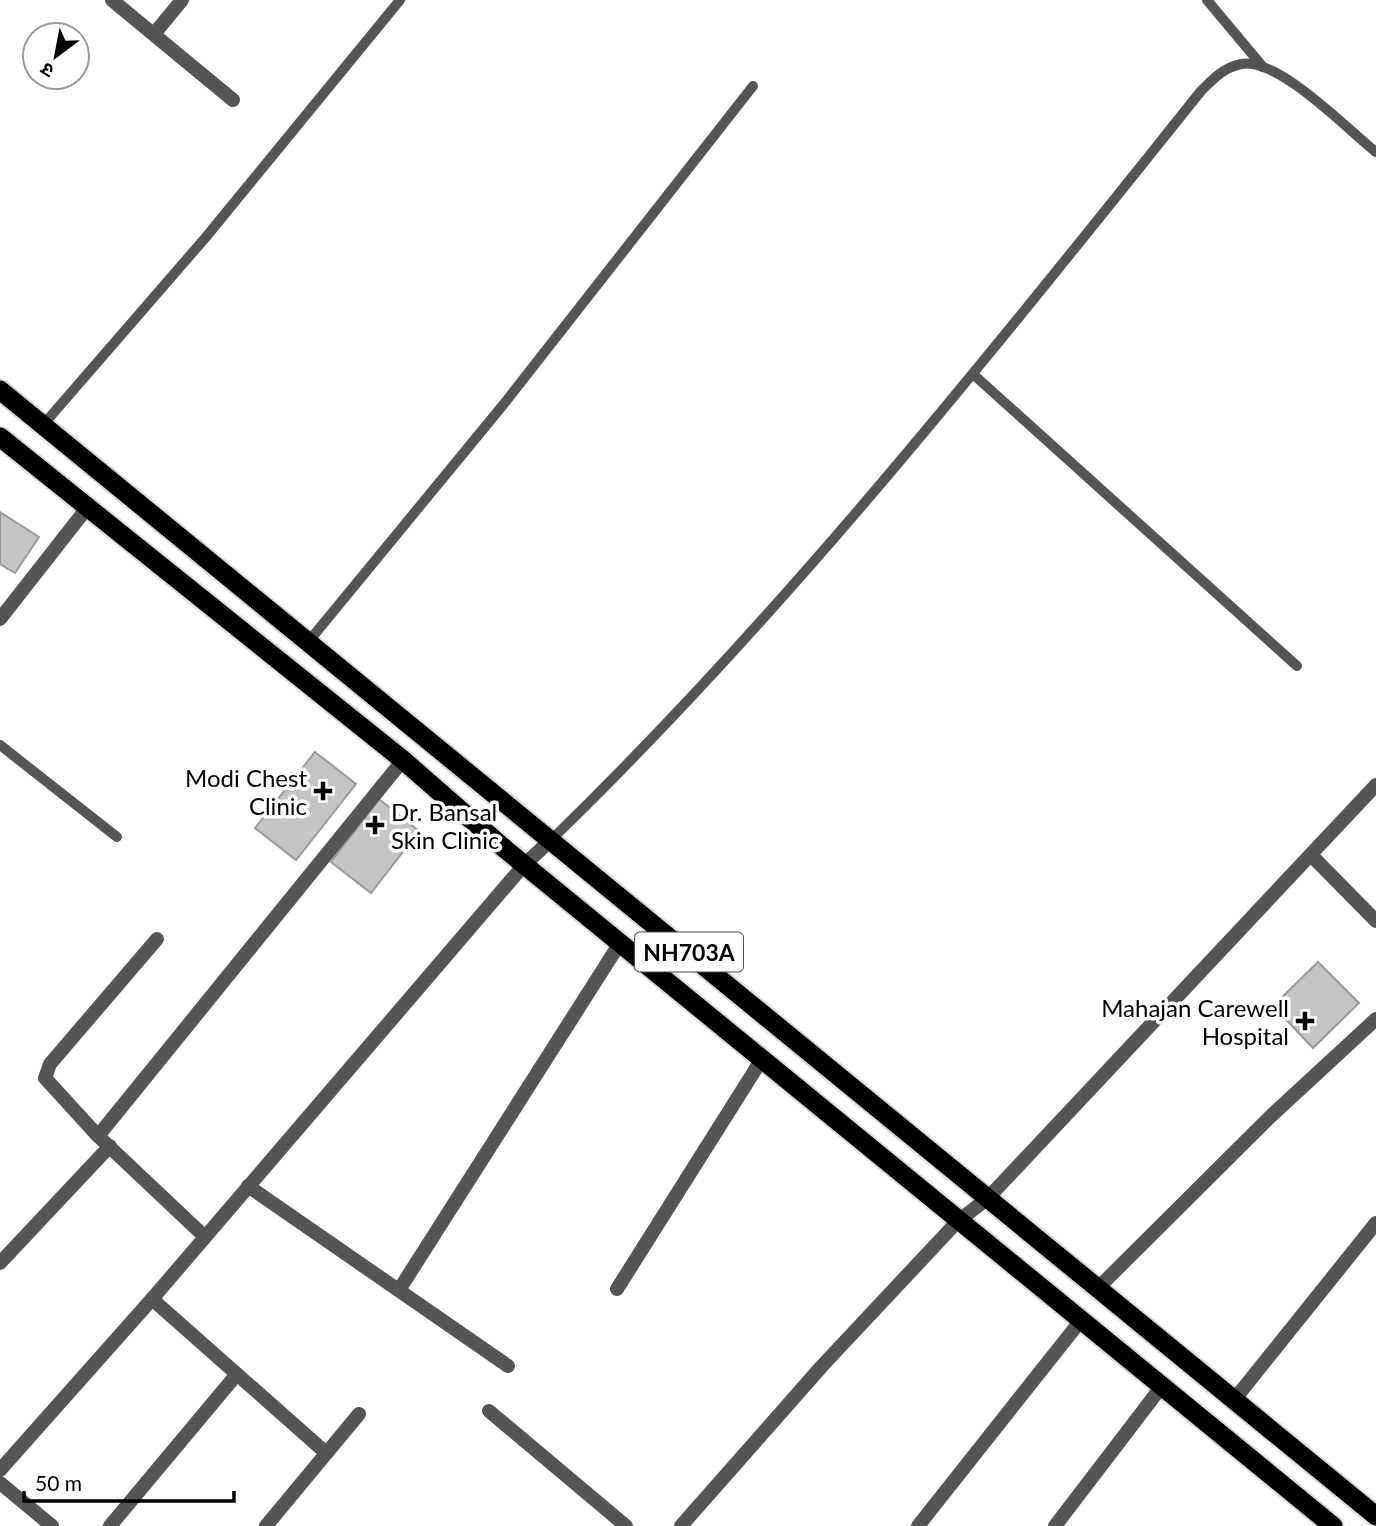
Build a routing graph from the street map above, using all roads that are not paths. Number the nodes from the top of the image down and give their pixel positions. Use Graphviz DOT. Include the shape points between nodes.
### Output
graph roads {
  1 [pos="112,0"];
  2 [pos="182,0"];
  3 [pos="400,0"];
  4 [pos="1207,0"];
  5 [pos="154,34"];
  6 [pos="1263,67"];
  7 [pos="753,86"];
  8 [pos="233,100"];
  9 [pos="1376,152"];
  10 [pos="974,375"];
  11 [pos="0,390"];
  12 [pos="43,425"];
  13 [pos="0,437"];
  14 [pos="87,508"];
  15 [pos="0,619"];
  16 [pos="309,642"];
  17 [pos="1297,666"];
  18 [pos="0,745"];
  19 [pos="403,760"];
  20 [pos="1376,785"];
  21 [pos="117,837"];
  22 [pos="552,839"];
  23 [pos="1311,855"];
  24 [pos="524,865"];
  25 [pos="1376,921"];
  26 [pos="156,939"];
  27 [pos="620,943"];
  28 [pos="1376,1019"];
  29 [pos="762,1059"];
  30 [pos="98,1136"];
  31 [pos="110,1146"];
  32 [pos="248,1186"];
  33 [pos="988,1198"];
  34 [pos="957,1222"];
  35 [pos="1376,1223"];
  36 [pos="204,1236"];
  37 [pos="0,1263"];
  38 [pos="1098,1288"];
  39 [pos="617,1289"];
  40 [pos="399,1290"];
  41 [pos="152,1299"];
  42 [pos="1082,1319"];
  43 [pos="508,1366"];
  44 [pos="237,1374"];
  45 [pos="1162,1387"];
  46 [pos="1234,1400"];
  47 [pos="489,1410"];
  48 [pos="359,1414"];
  49 [pos="325,1452"];
  50 [pos="0,1470"];
  51 [pos="0,1483"];
  52 [pos="1376,1517"];
  53 [pos="52,1526"];
  54 [pos="110,1526"];
  55 [pos="266,1526"];
  56 [pos="626,1526"];
  57 [pos="681,1526"];
  58 [pos="919,1526"];
  59 [pos="1055,1526"];
  60 [pos="1333,1526"];
  1 -- 5 [label="street"];
  2 -- 5 [label="street"];
  3 -- 12 [label="lane" via="206,237"];
  4 -- 6 [label="lane"];
  5 -- 8 [label="street"];
  6 -- 9 [label="lane" via="1283,76"];
  6 -- 10 [label="lane" via="1244,63 1224,69 1200,91"];
  7 -- 16 [label="lane" via="503,405"];
  10 -- 17 [label="lane"];
  10 -- 22 [label="lane" via="644,749"];
  11 -- 12 [label="highway, NH703A"];
  12 -- 16 [label="highway, NH703A"];
  13 -- 14 [label="highway, NH703A"];
  14 -- 15 [label="street"];
  14 -- 19 [label="highway, NH703A"];
  16 -- 22 [label="highway, NH703A"];
  18 -- 21 [label="lane"];
  19 -- 24 [label="highway, NH703A"];
  19 -- 30 [label="street"];
  20 -- 23 [label="street"];
  22 -- 24 [label="street"];
  22 -- 33 [label="highway, NH703A"];
  23 -- 25 [label="street"];
  23 -- 33 [label="street"];
  24 -- 27 [label="highway, NH703A"];
  24 -- 32 [label="street"];
  26 -- 30 [label="street" via="50,1063 45,1078"];
  27 -- 29 [label="highway, NH703A"];
  27 -- 40 [label="street"];
  28 -- 38 [label="street"];
  29 -- 34 [label="highway, NH703A"];
  29 -- 39 [label="street"];
  30 -- 31 [label="street"];
  31 -- 36 [label="street"];
  31 -- 37 [label="street"];
  32 -- 36 [label="street"];
  32 -- 40 [label="street"];
  33 -- 34 [label="street"];
  33 -- 38 [label="highway, NH703A"];
  34 -- 42 [label="highway, NH703A"];
  34 -- 57 [label="street"];
  35 -- 46 [label="street"];
  36 -- 41 [label="street"];
  38 -- 46 [label="highway, NH703A"];
  40 -- 43 [label="street"];
  41 -- 44 [label="street"];
  41 -- 50 [label="street"];
  42 -- 45 [label="highway, NH703A"];
  42 -- 58 [label="street"];
  44 -- 49 [label="street"];
  44 -- 54 [label="street"];
  45 -- 59 [label="street"];
  45 -- 60 [label="highway, NH703A"];
  46 -- 52 [label="highway, NH703A"];
  47 -- 56 [label="street"];
  48 -- 49 [label="street"];
  49 -- 55 [label="street"];
  51 -- 53 [label="street"];
}
